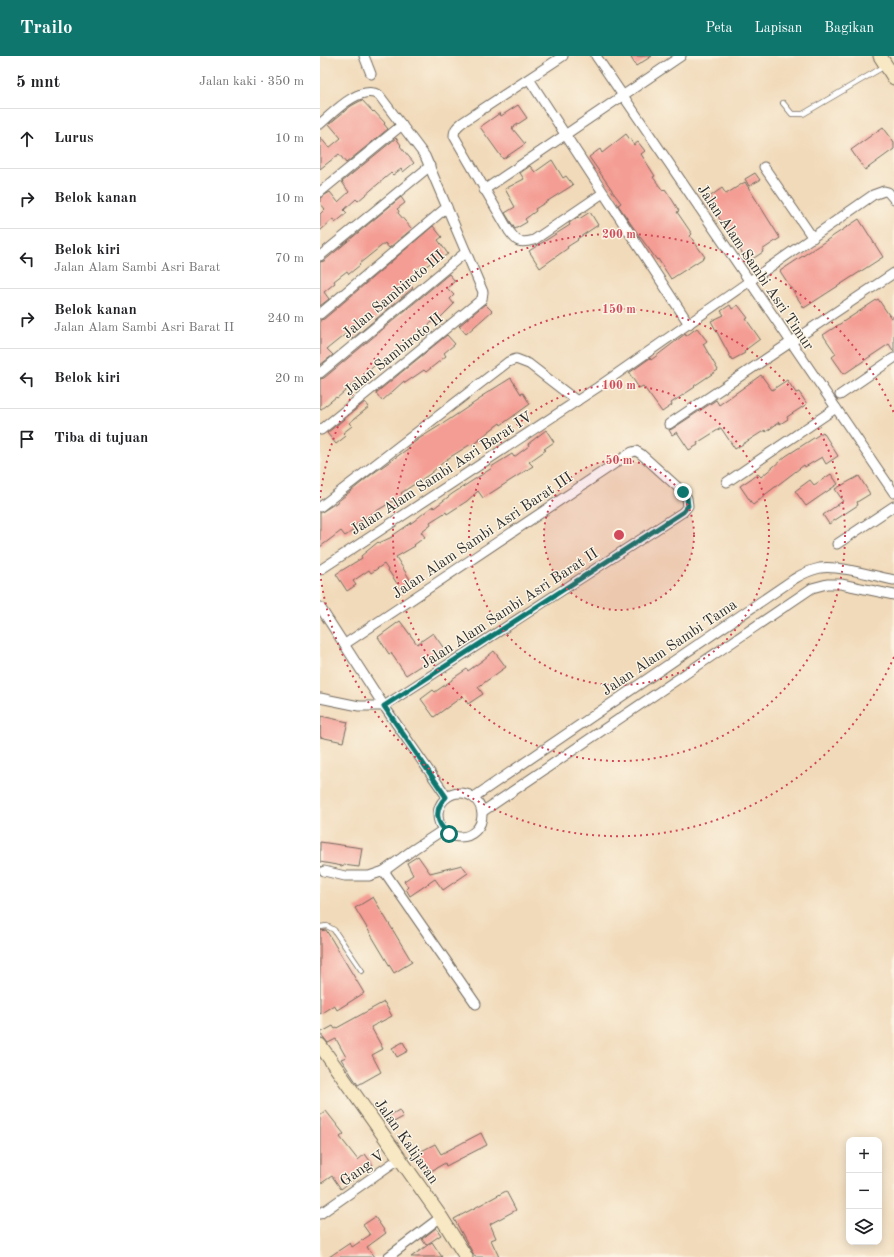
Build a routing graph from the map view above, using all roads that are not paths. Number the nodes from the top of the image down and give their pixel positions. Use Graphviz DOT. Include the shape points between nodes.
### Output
graph roads {
  1 [pos="364,56"];
  2 [pos="563,56"];
  3 [pos="596,56"];
  4 [pos="681,56"];
  5 [pos="883,60"];
  6 [pos="371,74"];
  7 [pos="894,78"];
  8 [pos="529,79"];
  9 [pos="622,95"];
  10 [pos="783,103"];
  11 [pos="320,124"];
  12 [pos="402,124"];
  13 [pos="565,134"];
  14 [pos="430,166"];
  15 [pos="764,167"];
  16 [pos="484,190"];
  17 [pos="320,192"];
  18 [pos="603,193"];
  19 [pos="894,199"];
  20 [pos="447,207"];
  21 [pos="813,238"];
  22 [pos="466,252"];
  23 [pos="320,256"];
  24 [pos="894,273"];
  25 [pos="750,282"];
  26 [pos="320,314"];
  27 [pos="689,324"];
  28 [pos="791,342"];
  29 [pos="894,358"];
  30 [pos="320,373"];
  31 [pos="840,395"];
  32 [pos="579,399"];
  33 [pos="836,408"];
  34 [pos="670,424"];
  35 [pos="323,431"];
  36 [pos="727,482"];
  37 [pos="894,493"];
  38 [pos="688,506"];
  39 [pos="894,506"];
  40 [pos="320,507"];
  41 [pos="837,544"];
  42 [pos="320,570"];
  43 [pos="894,580"];
  44 [pos="894,595"];
  45 [pos="320,606"];
  46 [pos="344,644"];
  47 [pos="320,698"];
  48 [pos="384,706"];
  49 [pos="446,797"];
  50 [pos="474,797"];
  51 [pos="482,812"];
  52 [pos="443,830"];
  53 [pos="324,871"];
  54 [pos="384,871"];
  55 [pos="320,927"];
  56 [pos="362,971"];
  57 [pos="476,1004"];
  58 [pos="320,1045"];
  59 [pos="400,1158"];
  60 [pos="320,1214"];
  61 [pos="441,1217"];
  62 [pos="388,1257"];
  63 [pos="466,1257"];
  1 -- 6 [label="street"];
  2 -- 8 [label="street"];
  3 -- 9 [label="street, Jalan Alam Sambi Asri Timur"];
  4 -- 9 [label="street"];
  5 -- 7 [label="street"];
  5 -- 10 [label="lane" via="803,114 792,114"];
  8 -- 13 [label="street"];
  8 -- 16 [label="street" via="457,128 454,136"];
  9 -- 13 [label="street"];
  9 -- 25 [label="street, Jalan Alam Sambi Asri Timur"];
  11 -- 12 [label="street" via="351,98 367,92 379,95"];
  12 -- 14 [label="street"];
  12 -- 17 [label="street"];
  13 -- 16 [label="street"];
  13 -- 18 [label="street"];
  14 -- 20 [label="street"];
  14 -- 23 [label="street"];
  15 -- 21 [label="street"];
  16 -- 18 [label="street" via="516,240 524,243 534,240"];
  18 -- 27 [label="street"];
  19 -- 21 [label="street, Jalan Alam Sambi Asri Barat IV" via="888,192 880,191"];
  20 -- 22 [label="street"];
  20 -- 26 [label="street"];
  21 -- 25 [label="street, Jalan Alam Sambi Asri Barat IV"];
  22 -- 30 [label="street, Jalan Sambiroto III"];
  22 -- 35 [label="street, Jalan Sambiroto II" via="484,292 482,299"];
  24 -- 28 [label="street"];
  25 -- 27 [label="street, Jalan Alam Sambi Asri Barat IV"];
  25 -- 28 [label="street, Jalan Alam Sambi Asri Timur"];
  27 -- 32 [label="street, Jalan Alam Sambi Asri Barat IV"];
  28 -- 33 [label="street, Jalan Alam Sambi Asri Timur"];
  28 -- 34 [label="street"];
  29 -- 31 [label="street"];
  32 -- 40 [label="street" via="528,364 516,359 508,362"];
  32 -- 42 [label="street, Jalan Alam Sambi Asri Barat IV"];
  33 -- 36 [label="street"];
  33 -- 37 [label="street, Jalan Alam Sambi Asri Timur"];
  38 -- 46 [label="street, Jalan Alam Sambi Asri Barat III" via="683,492 636,451 632,452"];
  38 -- 48 [label="street, Jalan Alam Sambi Asri Barat II" via="683,512"];
  39 -- 41 [label="street"];
  43 -- 50 [label="street, Jalan Alam Sambi Tama" via="834,568 820,568 807,572"];
  44 -- 51 [label="street, Jalan Alam Sambi Tama" via="841,584 826,584 812,588"];
  45 -- 46 [label="street"];
  46 -- 48 [label="street"];
  47 -- 48 [label="street" via="359,706"];
  48 -- 49 [label="street"];
  49 -- 50 [label="street" via="455,793 465,793"];
  49 -- 52 [label="street" via="438,809 439,824"];
  50 -- 51 [label="street"];
  51 -- 52 [label="street" via="480,825 470,835 456,837"];
  52 -- 54 [label="street"];
  53 -- 54 [label="street" via="359,877"];
  54 -- 57 [label="street"];
  55 -- 56 [label="lane" via="327,926 334,930"];
  58 -- 59 [label="street, Jalan Kalijaran"];
  59 -- 60 [label="street, Gang V"];
  59 -- 61 [label="street, Jalan Kalijaran"];
  61 -- 62 [label="street"];
  61 -- 63 [label="street, Jalan Kalijaran"];
}
